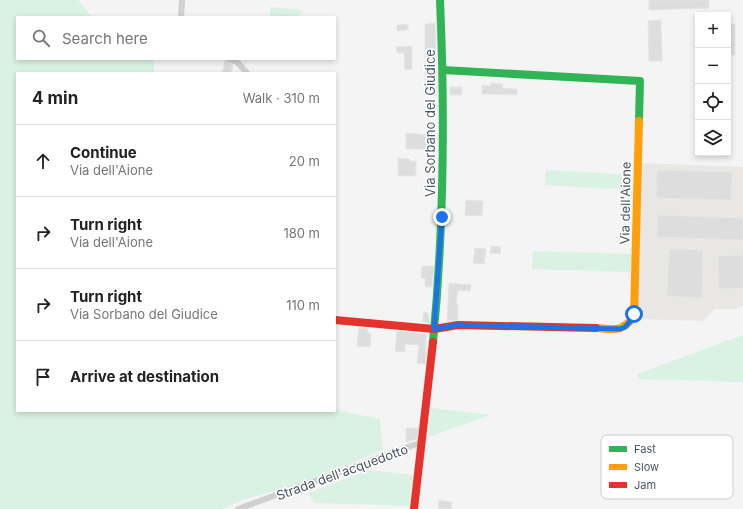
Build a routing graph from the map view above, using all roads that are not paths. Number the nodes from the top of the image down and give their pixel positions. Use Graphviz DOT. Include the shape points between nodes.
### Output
graph roads {
  1 [pos="182,0"];
  2 [pos="440,0"];
  3 [pos="181,16"];
  4 [pos="232,60"];
  5 [pos="443,70"];
  6 [pos="246,72"];
  7 [pos="336,320"];
  8 [pos="434,329"];
  9 [pos="422,442"];
  10 [pos="238,509"];
  11 [pos="414,509"];
  1 -- 3 [label="street"];
  2 -- 5 [label="street, Via Sorbano del Giudice"];
  4 -- 6 [label="street"];
  5 -- 8 [label="street, Via Sorbano del Giudice" via="442,203"];
  5 -- 8 [label="street, Via dell'Aione" via="640,81 634,317 620,329 458,325"];
  7 -- 8 [label="street"];
  8 -- 9 [label="street, Via Sorbano del Giudice"];
  9 -- 10 [label="street, Strada dell'acquedotto"];
  9 -- 11 [label="street, Via Sorbano del Giudice"];
}
